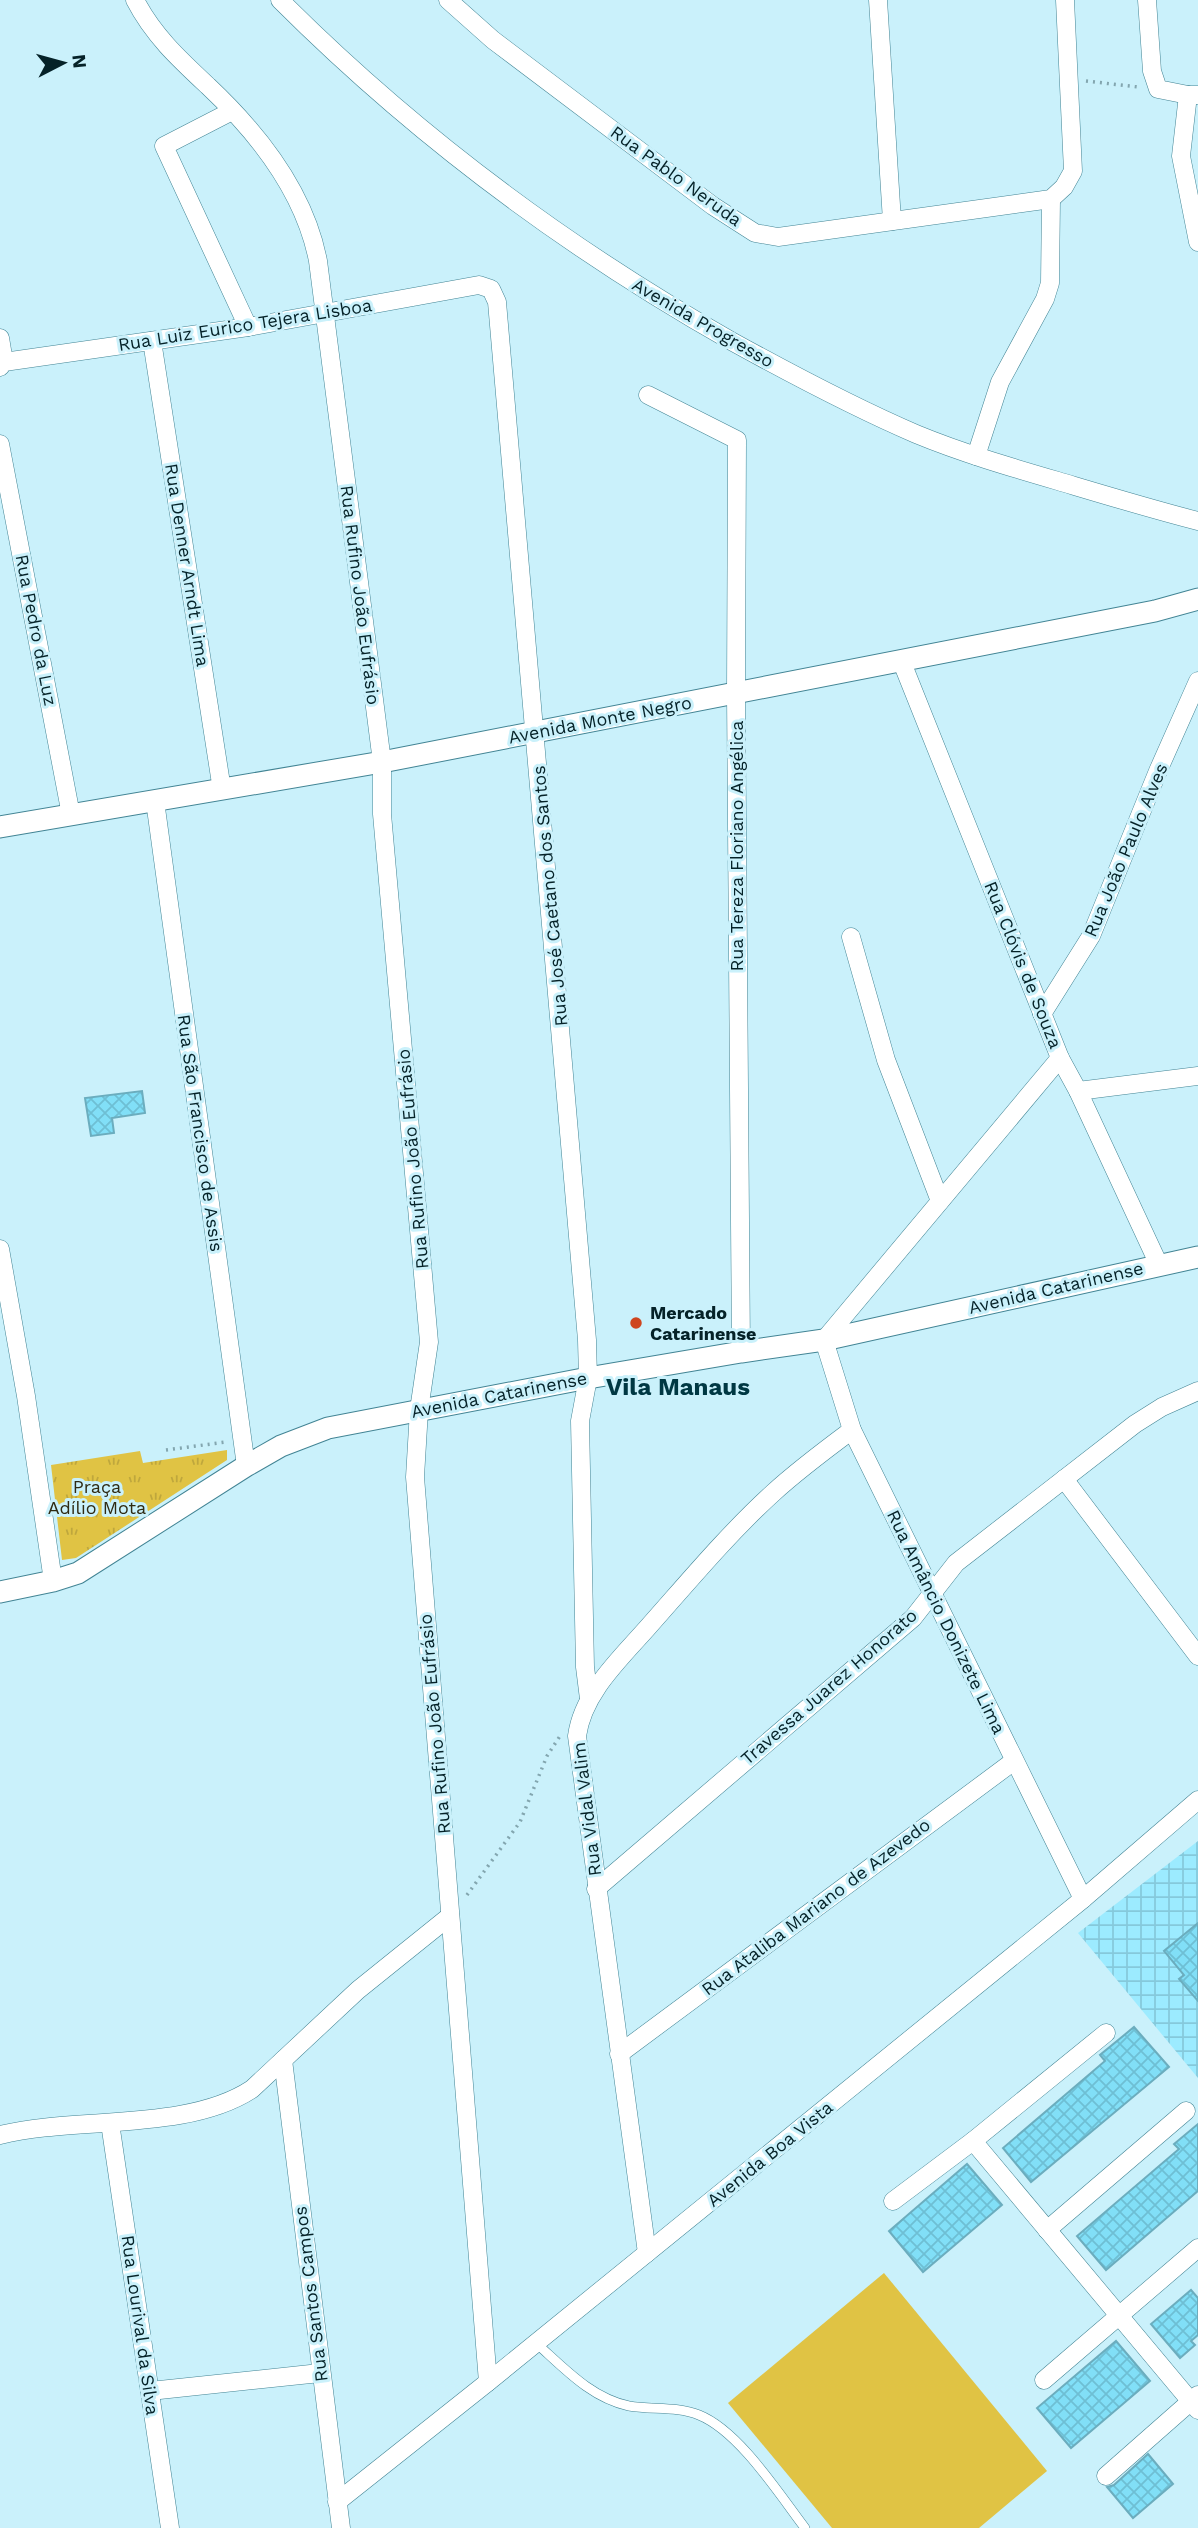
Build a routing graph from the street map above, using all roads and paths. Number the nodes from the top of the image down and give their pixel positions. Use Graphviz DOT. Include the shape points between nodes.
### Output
graph roads {
  1 [pos="135,0"];
  2 [pos="280,0"];
  3 [pos="449,0"];
  4 [pos="878,0"];
  5 [pos="1065,0"];
  6 [pos="1147,0"];
  7 [pos="1070,79"];
  8 [pos="1158,89"];
  9 [pos="1193,95"];
  10 [pos="232,111"];
  11 [pos="1058,193"];
  12 [pos="892,221"];
  13 [pos="1198,242"];
  14 [pos="491,289"];
  15 [pos="324,314"];
  16 [pos="248,327"];
  17 [pos="0,338"];
  18 [pos="152,341"];
  19 [pos="2,364"];
  20 [pos="648,395"];
  21 [pos="0,444"];
  22 [pos="976,456"];
  23 [pos="1198,521"];
  24 [pos="1198,599"];
  25 [pos="901,660"];
  26 [pos="1198,681"];
  27 [pos="736,694"];
  28 [pos="536,732"];
  29 [pos="382,762"];
  30 [pos="222,789"];
  31 [pos="155,801"];
  32 [pos="71,815"];
  33 [pos="0,827"];
  34 [pos="851,937"];
  35 [pos="1042,1014"];
  36 [pos="1060,1058"];
  37 [pos="1198,1076"];
  38 [pos="1078,1091"];
  39 [pos="940,1201"];
  40 [pos="0,1249"];
  41 [pos="1198,1257"];
  42 [pos="1159,1265"];
  43 [pos="824,1340"];
  44 [pos="741,1352"];
  45 [pos="588,1378"];
  46 [pos="1198,1391"];
  47 [pos="419,1410"];
  48 [pos="852,1430"];
  49 [pos="242,1440"];
  50 [pos="166,1450"];
  51 [pos="246,1466"];
  52 [pos="1064,1479"];
  53 [pos="53,1581"];
  54 [pos="0,1591"];
  55 [pos="932,1593"];
  56 [pos="1198,1657"];
  57 [pos="589,1699"];
  58 [pos="579,1722"];
  59 [pos="1014,1761"];
  60 [pos="1198,1800"];
  61 [pos="596,1889"];
  62 [pos="1083,1899"];
  63 [pos="450,1916"];
  64 [pos="1106,2033"];
  65 [pos="619,2054"];
  66 [pos="283,2060"];
  67 [pos="1186,2111"];
  68 [pos="110,2123"];
  69 [pos="0,2135"];
  70 [pos="973,2141"];
  71 [pos="893,2201"];
  72 [pos="1047,2230"];
  73 [pos="1198,2248"];
  74 [pos="647,2253"];
  75 [pos="1119,2316"];
  76 [pos="536,2343"];
  77 [pos="320,2373"];
  78 [pos="1044,2380"];
  79 [pos="488,2382"];
  80 [pos="150,2391"];
  81 [pos="1196,2402"];
  82 [pos="1106,2476"];
  83 [pos="337,2502"];
  84 [pos="170,2528"];
  85 [pos="341,2528"];
  86 [pos="806,2528"];
  1 -- 10 [label="street, Rua Rufino João Eufrásio" via="161,40"];
  2 -- 22 [label="street, Avenida Progresso" via="360,78 458,161 627,279 848,403"];
  3 -- 12 [label="street, Rua Pablo Neruda" via="504,49 755,233 793,236"];
  4 -- 12 [label="street"];
  5 -- 7 [label="street"];
  6 -- 8 [label="street" via="1152,71"];
  7 -- 8 [label="path"];
  7 -- 11 [label="street" via="1073,171"];
  8 -- 9 [label="street"];
  9 -- 13 [label="street" via="1181,156"];
  10 -- 15 [label="street, Rua Rufino João Eufrásio" via="288,182 307,221 316,249"];
  10 -- 16 [label="street" via="164,146"];
  11 -- 12 [label="street, Rua Pablo Neruda"];
  11 -- 22 [label="street" via="1051,283 1000,382"];
  14 -- 15 [label="street, Rua Luiz Eurico Tejera Lisboa" via="479,285"];
  14 -- 28 [label="street, Rua José Caetano dos Santos" via="497,302"];
  15 -- 16 [label="street, Rua Luiz Eurico Tejera Lisboa"];
  15 -- 29 [label="street, Rua Rufino João Eufrásio"];
  16 -- 18 [label="street, Rua Luiz Eurico Tejera Lisboa"];
  17 -- 19 [label="street"];
  18 -- 19 [label="street, Rua Luiz Eurico Tejera Lisboa"];
  18 -- 30 [label="street, Rua Denner Arndt Lima"];
  20 -- 27 [label="street, Rua Tereza Floriano Angélica" via="737,440"];
  21 -- 32 [label="street, Rua Pedro da Luz"];
  22 -- 23 [label="street, Avenida Progresso"];
  24 -- 25 [label="street, Avenida Monte Negro"];
  25 -- 27 [label="street, Avenida Monte Negro"];
  25 -- 35 [label="street, Rua Clóvis de Souza"];
  26 -- 35 [label="street, Rua João Paulo Alves" via="1091,936"];
  27 -- 28 [label="street, Avenida Monte Negro"];
  27 -- 44 [label="street, Rua Tereza Floriano Angélica"];
  28 -- 29 [label="street, Avenida Monte Negro"];
  28 -- 45 [label="street, Rua José Caetano dos Santos"];
  29 -- 30 [label="street, Avenida Monte Negro"];
  29 -- 47 [label="street, Rua Rufino João Eufrásio" via="429,1342"];
  30 -- 31 [label="street, Avenida Monte Negro"];
  31 -- 32 [label="street, Avenida Monte Negro"];
  31 -- 49 [label="street, Rua São Francisco de Assis"];
  32 -- 33 [label="street, Avenida Monte Negro"];
  34 -- 39 [label="street" via="886,1060"];
  35 -- 36 [label="street, Rua Clóvis de Souza"];
  36 -- 38 [label="street, Rua Clóvis de Souza"];
  36 -- 39 [label="street"];
  37 -- 38 [label="street"];
  38 -- 42 [label="street, Rua Clóvis de Souza"];
  39 -- 43 [label="street"];
  40 -- 53 [label="street"];
  41 -- 42 [label="street, Avenida Catarinense"];
  42 -- 43 [label="street, Avenida Catarinense"];
  43 -- 44 [label="street, Avenida Catarinense"];
  43 -- 48 [label="street, Rua Amâncio Donizete Lima"];
  44 -- 45 [label="street, Avenida Catarinense"];
  45 -- 47 [label="street, Avenida Catarinense"];
  45 -- 57 [label="street, Rua José Caetano dos Santos" via="580,1421"];
  46 -- 52 [label="street, Travessa Juarez Honorato" via="1135,1424"];
  47 -- 51 [label="street, Avenida Catarinense" via="304,1436"];
  47 -- 63 [label="street, Rua Rufino João Eufrásio" via="415,1477"];
  48 -- 55 [label="street, Rua Amâncio Donizete Lima"];
  48 -- 57 [label="street, Rua Vidal Valim" via="797,1472 738,1528"];
  49 -- 50 [label="path"];
  49 -- 51 [label="street, Rua São Francisco de Assis"];
  51 -- 53 [label="street, Avenida Catarinense" via="78,1573"];
  52 -- 55 [label="street, Travessa Juarez Honorato" via="956,1563"];
  52 -- 56 [label="street"];
  53 -- 54 [label="street, Avenida Catarinense"];
  55 -- 59 [label="street, Rua Amâncio Donizete Lima"];
  55 -- 61 [label="street, Travessa Juarez Honorato" via="913,1618"];
  57 -- 58 [label="street, Rua Vidal Valim"];
  58 -- 61 [label="street, Rua Vidal Valim"];
  58 -- 63 [label="path" via="560,1735 520,1822"];
  59 -- 62 [label="street, Rua Amâncio Donizete Lima"];
  59 -- 65 [label="street, Rua Ataliba Mariano de Azevedo"];
  60 -- 62 [label="street, Avenida Boa Vista"];
  61 -- 65 [label="street, Rua Vidal Valim"];
  62 -- 74 [label="street, Avenida Boa Vista"];
  63 -- 66 [label="street" via="358,1990"];
  63 -- 79 [label="street, Rua Rufino João Eufrásio"];
  64 -- 70 [label="street"];
  65 -- 74 [label="street, Rua Vidal Valim"];
  66 -- 68 [label="street" via="235,2100 196,2112"];
  66 -- 77 [label="street, Rua Santos Campos"];
  67 -- 72 [label="street"];
  68 -- 69 [label="street" via="37,2127"];
  68 -- 80 [label="street, Rua Lourival da Silva"];
  70 -- 71 [label="street"];
  70 -- 72 [label="street"];
  72 -- 75 [label="street"];
  73 -- 75 [label="street"];
  74 -- 76 [label="street, Avenida Boa Vista"];
  75 -- 78 [label="street"];
  75 -- 81 [label="street"];
  76 -- 79 [label="street, Avenida Boa Vista"];
  76 -- 86 [label="lane" via="596,2393 630,2406 685,2411 712,2422 748,2455"];
  77 -- 80 [label="street"];
  77 -- 83 [label="street, Rua Santos Campos"];
  79 -- 83 [label="street, Avenida Boa Vista"];
  80 -- 84 [label="street, Rua Lourival da Silva"];
  81 -- 82 [label="street"];
  83 -- 85 [label="street, Rua Santos Campos"];
}
